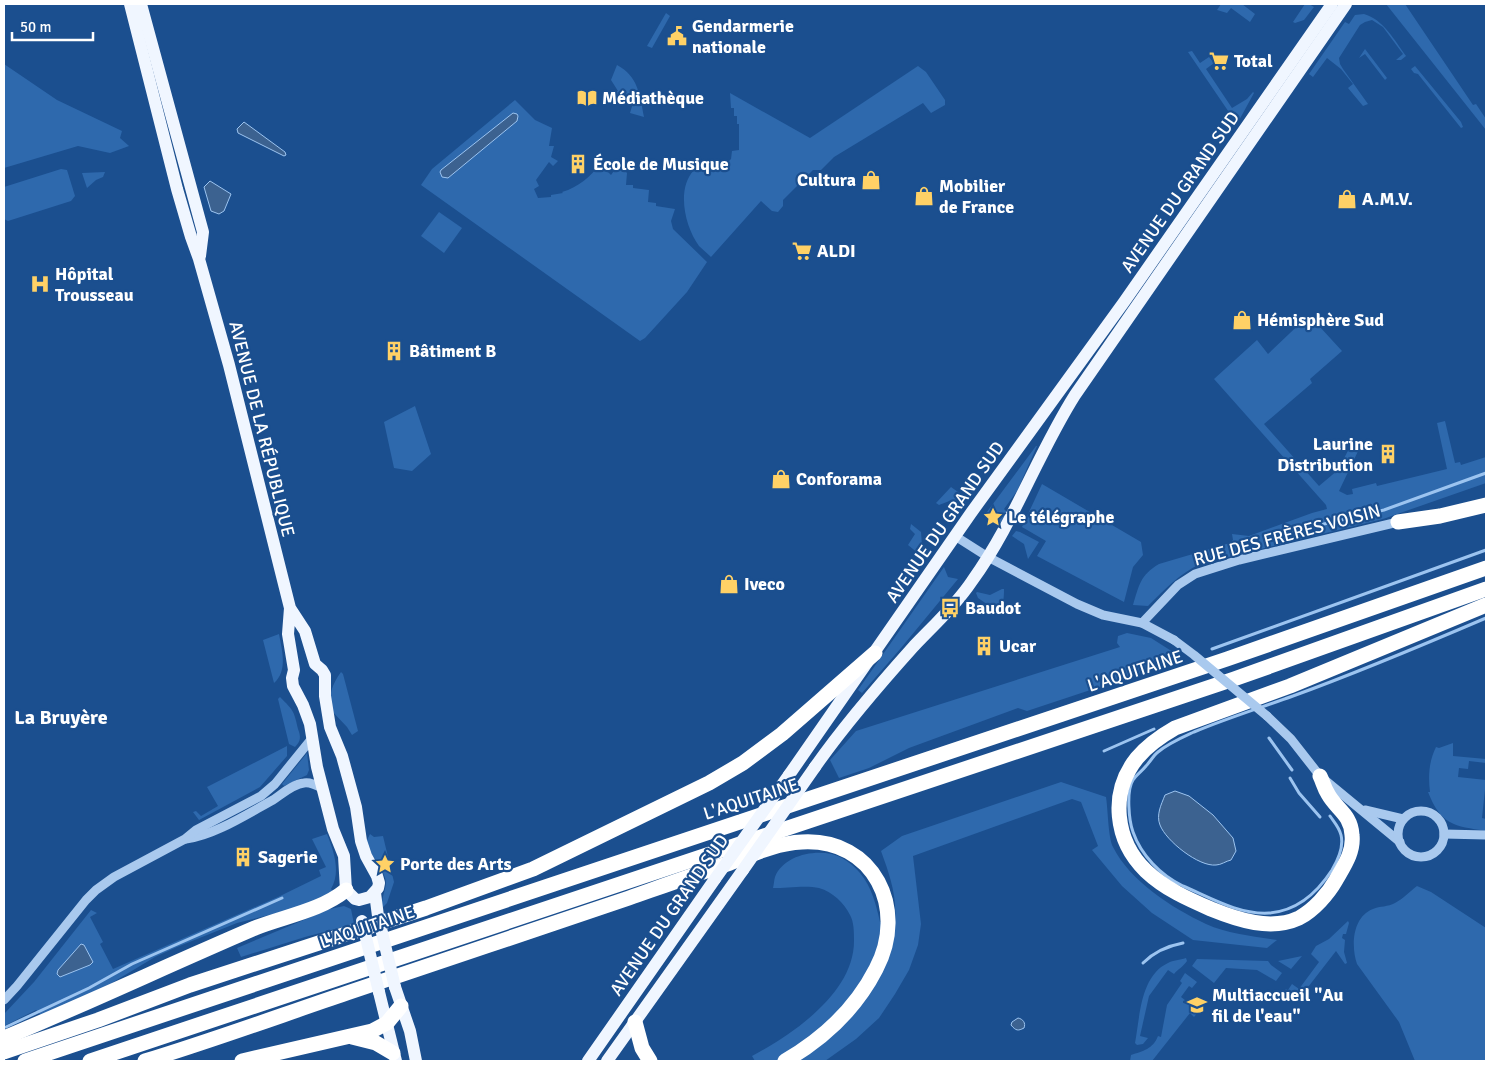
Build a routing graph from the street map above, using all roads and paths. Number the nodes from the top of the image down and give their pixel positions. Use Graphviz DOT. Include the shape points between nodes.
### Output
graph roads {
  1 [pos="130,4"];
  2 [pos="141,4"];
  3 [pos="1332,4"];
  4 [pos="1346,4"];
  5 [pos="199,259"];
  6 [pos="1486,505"];
  7 [pos="1398,522"];
  8 [pos="955,536"];
  9 [pos="988,557"];
  10 [pos="1486,568"];
  11 [pos="1486,589"];
  12 [pos="1486,605"];
  13 [pos="290,608"];
  14 [pos="1142,623"];
  15 [pos="874,653"];
  16 [pos="315,664"];
  17 [pos="294,670"];
  18 [pos="313,737"];
  19 [pos="1320,776"];
  20 [pos="322,788"];
  21 [pos="1360,808"];
  22 [pos="1403,819"];
  23 [pos="1444,834"];
  24 [pos="1486,835"];
  25 [pos="185,839"];
  26 [pos="1400,842"];
  27 [pos="374,893"];
  28 [pos="350,894"];
  29 [pos="4,1000"];
  30 [pos="401,1006"];
  31 [pos="634,1022"];
  32 [pos="387,1023"];
  33 [pos="351,1037"];
  34 [pos="4,1038"];
  35 [pos="4,1052"];
  36 [pos="394,1057"];
  37 [pos="25,1061"];
  38 [pos="90,1061"];
  39 [pos="146,1061"];
  40 [pos="242,1061"];
  41 [pos="416,1061"];
  42 [pos="588,1061"];
  43 [pos="607,1061"];
  44 [pos="650,1061"];
  45 [pos="785,1061"];
  1 -- 5 [label="main road, AVENUE DE LA RÉPUBLIQUE" via="177,189"];
  2 -- 5 [label="main road, AVENUE DE LA RÉPUBLIQUE" via="203,232"];
  3 -- 8 [label="main road, AVENUE DU GRAND SUD" via="1124,302"];
  4 -- 9 [label="main road, AVENUE DU GRAND SUD" via="1075,394"];
  5 -- 13 [label="main road, AVENUE DE LA RÉPUBLIQUE"];
  6 -- 7 [label="highway"];
  7 -- 14 [label="street, RUE DES FRÈRES VOISIN" via="1239,560 1195,574 1178,585"];
  8 -- 9 [label="street"];
  8 -- 15 [label="main road, AVENUE DU GRAND SUD"];
  9 -- 14 [label="street" via="1089,610"];
  9 -- 31 [label="main road, AVENUE DU GRAND SUD, bridge" via="959,597 859,709"];
  10 -- 37 [label="highway, L'AQUITAINE" via="1227,660"];
  11 -- 38 [label="highway" via="1234,679"];
  12 -- 19 [label="highway" via="1290,686 1175,728 1160,737 1138,757 1121,787 1118,802 1123,836 1146,871 1187,898 1242,920 1264,923 1299,918 1332,888 1352,847 1350,823 1328,794"];
  13 -- 16 [label="main road, AVENUE DE LA RÉPUBLIQUE" via="305,631"];
  13 -- 17 [label="main road, AVENUE DE LA RÉPUBLIQUE" via="288,634"];
  14 -- 19 [label="street, bridge" via="1174,640 1267,716 1291,739"];
  15 -- 35 [label="highway" via="782,734 743,763 710,783 533,870 190,985"];
  15 -- 42 [label="main road, AVENUE DU GRAND SUD, bridge"];
  16 -- 17 [label="main road" via="304,664"];
  16 -- 27 [label="main road, AVENUE DE LA RÉPUBLIQUE" via="325,675 330,726 356,807 361,841 379,883"];
  17 -- 18 [label="main road, AVENUE DE LA RÉPUBLIQUE" via="292,686 303,706"];
  18 -- 20 [label="main road, AVENUE DE LA RÉPUBLIQUE"];
  18 -- 25 [label="street" via="269,790"];
  19 -- 21 [label="street"];
  20 -- 25 [label="street" via="299,784 200,837"];
  20 -- 28 [label="main road, AVENUE DE LA RÉPUBLIQUE" via="344,856"];
  21 -- 22 [label="street"];
  21 -- 26 [label="street"];
  22 -- 23 [label="street" via="1416,811 1431,813 1441,822"];
  22 -- 26 [label="street" via="1398,834"];
  23 -- 24 [label="street"];
  23 -- 26 [label="street" via="1438,848 1425,856 1410,853"];
  25 -- 29 [label="street" via="96,890"];
  27 -- 28 [label="main road" via="365,899"];
  27 -- 30 [label="main road, AVENUE DE LA RÉPUBLIQUE, bridge"];
  28 -- 32 [label="main road, AVENUE DE LA RÉPUBLIQUE, bridge" via="362,922"];
  28 -- 34 [label="highway" via="258,927"];
  30 -- 32 [label="highway"];
  30 -- 41 [label="main road, AVENUE DE LA RÉPUBLIQUE"];
  31 -- 43 [label="main road, AVENUE DU GRAND SUD"];
  31 -- 44 [label="highway"];
  32 -- 33 [label="highway"];
  32 -- 36 [label="main road, AVENUE DE LA RÉPUBLIQUE"];
  33 -- 36 [label="highway" via="376,1043"];
  33 -- 40 [label="highway"];
  39 -- 45 [label="highway" via="778,845 800,842 828,844 854,855 874,874 886,900 888,938 872,978 848,1010 810,1046"];
}
